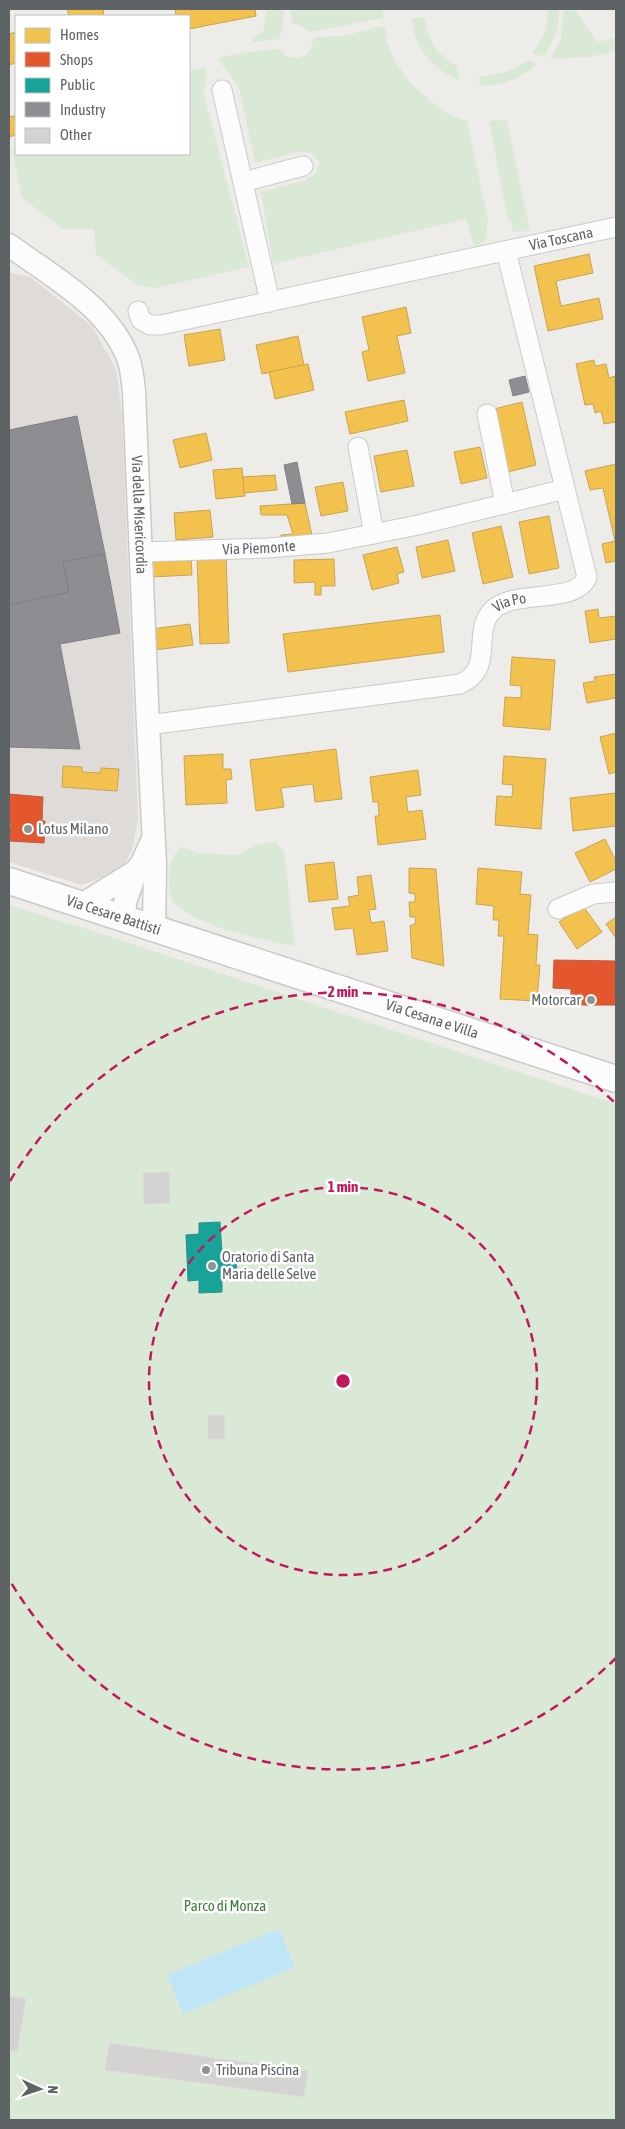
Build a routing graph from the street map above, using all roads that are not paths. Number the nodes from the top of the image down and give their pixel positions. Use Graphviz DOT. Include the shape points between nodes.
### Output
graph roads {
  1 [pos="222,90"];
  2 [pos="303,166"];
  3 [pos="242,182"];
  4 [pos="616,227"];
  5 [pos="9,245"];
  6 [pos="506,251"];
  7 [pos="270,302"];
  8 [pos="138,311"];
  9 [pos="487,414"];
  10 [pos="358,447"];
  11 [pos="565,489"];
  12 [pos="505,504"];
  13 [pos="374,534"];
  14 [pos="141,552"];
  15 [pos="148,725"];
  16 [pos="153,838"];
  17 [pos="136,871"];
  18 [pos="9,881"];
  19 [pos="616,892"];
  20 [pos="83,904"];
  21 [pos="558,909"];
  22 [pos="124,918"];
  23 [pos="154,928"];
  24 [pos="219,948"];
  25 [pos="616,1079"];
  1 -- 3 [label="street"];
  2 -- 3 [label="street"];
  3 -- 7 [label="street"];
  4 -- 6 [label="street, Via Toscana"];
  5 -- 14 [label="street, Via della Misericordia" via="86,301 115,335 128,359 134,392"];
  6 -- 7 [label="street, Via Toscana"];
  6 -- 11 [label="street, Via Po"];
  7 -- 8 [label="street, Via Toscana" via="161,325 150,325 141,320"];
  9 -- 12 [label="street"];
  10 -- 13 [label="street"];
  11 -- 12 [label="street, Via Piemonte"];
  11 -- 15 [label="street, Via Po" via="587,577 585,584 559,594 518,599 496,608 484,626 481,661 471,680"];
  12 -- 13 [label="street, Via Piemonte"];
  13 -- 14 [label="street, Via Piemonte" via="328,543 268,548"];
  14 -- 15 [label="street, Via della Misericordia"];
  15 -- 16 [label="street, Via della Misericordia"];
  16 -- 17 [label="street, Via della Misericordia"];
  16 -- 23 [label="street, Via della Misericordia"];
  17 -- 20 [label="street, Via della Misericordia"];
  17 -- 22 [label="street, Via della Misericordia" via="125,902"];
  18 -- 20 [label="main road, Via Cesare Battisti"];
  19 -- 21 [label="street" via="593,894"];
  20 -- 22 [label="main road, Via Cesare Battisti"];
  22 -- 23 [label="main road, Via Cesare Battisti"];
  23 -- 24 [label="main road, Via Cesare Battisti"];
  24 -- 25 [label="main road, Via Cesana e Villa"];
}
